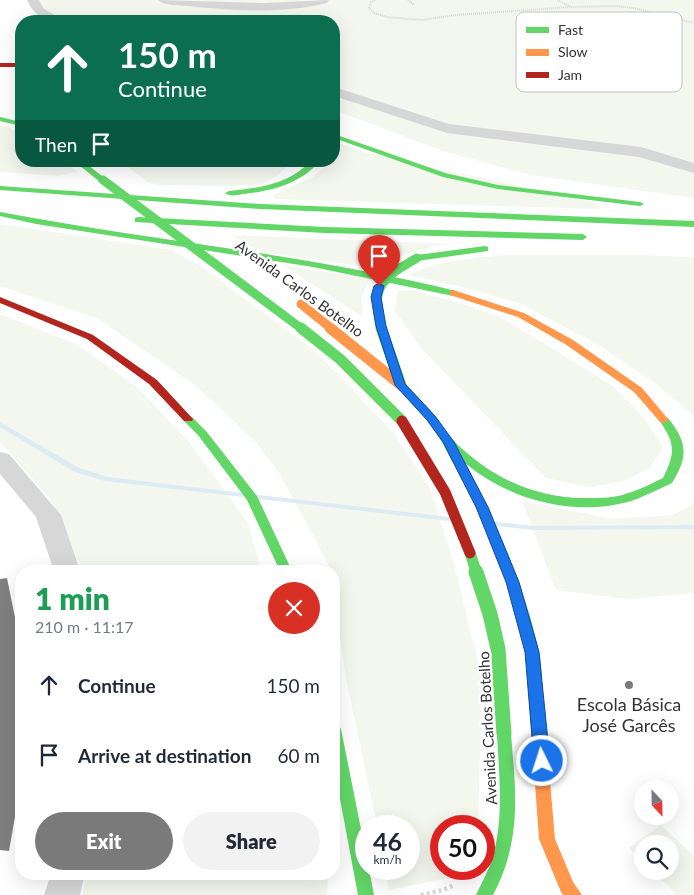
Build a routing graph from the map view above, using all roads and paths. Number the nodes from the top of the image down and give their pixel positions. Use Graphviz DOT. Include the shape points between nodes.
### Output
graph roads {
  1 [pos="33,0"];
  2 [pos="164,0"];
  3 [pos="323,0"];
  4 [pos="375,0"];
  5 [pos="408,0"];
  6 [pos="557,0"];
  7 [pos="414,5"];
  8 [pos="571,7"];
  9 [pos="650,12"];
  10 [pos="47,15"];
  11 [pos="0,65"];
  12 [pos="15,66"];
  13 [pos="340,93"];
  14 [pos="15,113"];
  15 [pos="0,117"];
  16 [pos="15,122"];
  17 [pos="340,138"];
  18 [pos="86,167"];
  19 [pos="104,167"];
  20 [pos="312,167"];
  21 [pos="694,168"];
  22 [pos="0,188"];
  23 [pos="79,196"];
  24 [pos="651,205"];
  25 [pos="0,207"];
  26 [pos="55,212"];
  27 [pos="0,214"];
  28 [pos="130,219"];
  29 [pos="694,224"];
  30 [pos="245,265"];
  31 [pos="290,296"];
  32 [pos="0,300"];
  33 [pos="400,385"];
  34 [pos="448,442"];
  35 [pos="0,459"];
  36 [pos="65,565"];
  37 [pos="283,565"];
  38 [pos="340,760"];
  39 [pos="66,880"];
  40 [pos="458,881"];
  41 [pos="62,895"];
  42 [pos="366,895"];
  43 [pos="421,895"];
  44 [pos="484,895"];
  45 [pos="574,895"];
  1 -- 10 [label="street" via="38,10"];
  2 -- 3 [label="street" via="254,5"];
  4 -- 8 [label="path" via="369,8 374,13 403,20"];
  5 -- 7 [label="path"];
  6 -- 8 [label="path"];
  8 -- 9 [label="path" via="615,6"];
  11 -- 12 [label="main road"];
  13 -- 21 [label="street" via="447,128 641,152"];
  14 -- 15 [label="main road"];
  15 -- 16 [label="main road"];
  17 -- 24 [label="main road" via="443,175 498,187"];
  18 -- 44 [label="main road, Avenida Carlos Botelho, bridge" via="340,359 400,418 433,469 474,563 498,649 508,837 498,871"];
  19 -- 30 [label="main road, Avenida Carlos Botelho"];
  20 -- 23 [label="main road" via="299,178 274,187 242,192"];
  22 -- 23 [label="main road"];
  23 -- 29 [label="main road" via="226,206"];
  25 -- 26 [label="main road"];
  27 -- 34 [label="main road" via="392,278 454,293 521,315 569,342 638,390 675,432 680,455 668,480 632,496 588,503 543,498 498,481"];
  28 -- 33 [label="main road, bridge" via="324,230 595,237 447,253 417,258 395,270 379,286 376,297 381,326"];
  31 -- 33 [label="main road, Avenida Carlos Botelho, bridge"];
  32 -- 37 [label="main road" via="90,337 152,382 202,433 253,499"];
  33 -- 34 [label="main road, Avenida Carlos Botelho"];
  34 -- 45 [label="main road, Avenida Carlos Botelho" via="482,507 512,582 532,652 548,839 567,887"];
  35 -- 36 [label="street" via="48,514"];
  38 -- 42 [label="main road"];
  39 -- 41 [label="street"];
  40 -- 43 [label="path" via="452,887"];
}
